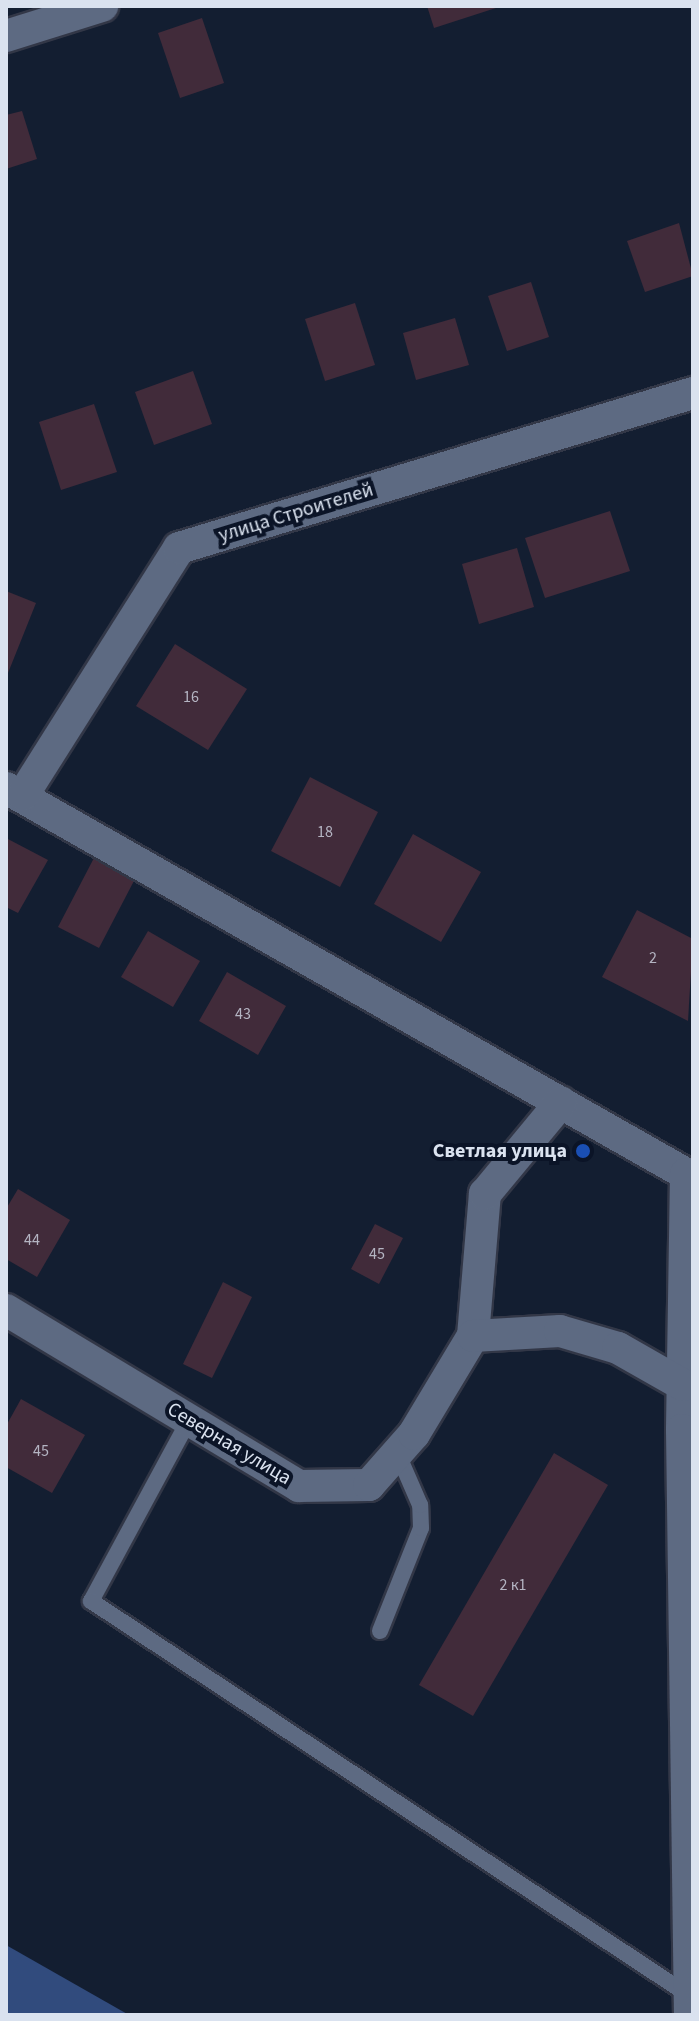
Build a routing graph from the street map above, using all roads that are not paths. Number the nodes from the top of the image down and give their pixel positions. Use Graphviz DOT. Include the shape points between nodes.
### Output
graph roads {
  1 [pos="102,6"];
  2 [pos="6,36"];
  3 [pos="693,393"];
  4 [pos="14,791"];
  5 [pos="561,1102"];
  6 [pos="690,1168"];
  7 [pos="6,1310"];
  8 [pos="473,1336"];
  9 [pos="683,1385"];
  10 [pos="189,1420"];
  11 [pos="687,1430"];
  12 [pos="397,1452"];
  13 [pos="380,1631"];
  14 [pos="690,1869"];
  15 [pos="690,2005"];
  1 -- 2 [label="street"];
  3 -- 4 [label="street, улица Строителей" via="179,548"];
  4 -- 5 [label="street"];
  5 -- 6 [label="street"];
  5 -- 8 [label="street, Северная улица" via="485,1194"];
  6 -- 9 [label="street"];
  7 -- 10 [label="street, Северная улица"];
  8 -- 9 [label="street" via="560,1331 618,1348"];
  8 -- 12 [label="street, Северная улица"];
  9 -- 11 [label="street"];
  10 -- 12 [label="street, Северная улица" via="299,1486 369,1485"];
  10 -- 15 [label="lane" via="91,1601"];
  11 -- 14 [label="street"];
  12 -- 13 [label="lane" via="420,1505 421,1528"];
  14 -- 15 [label="street"];
}
